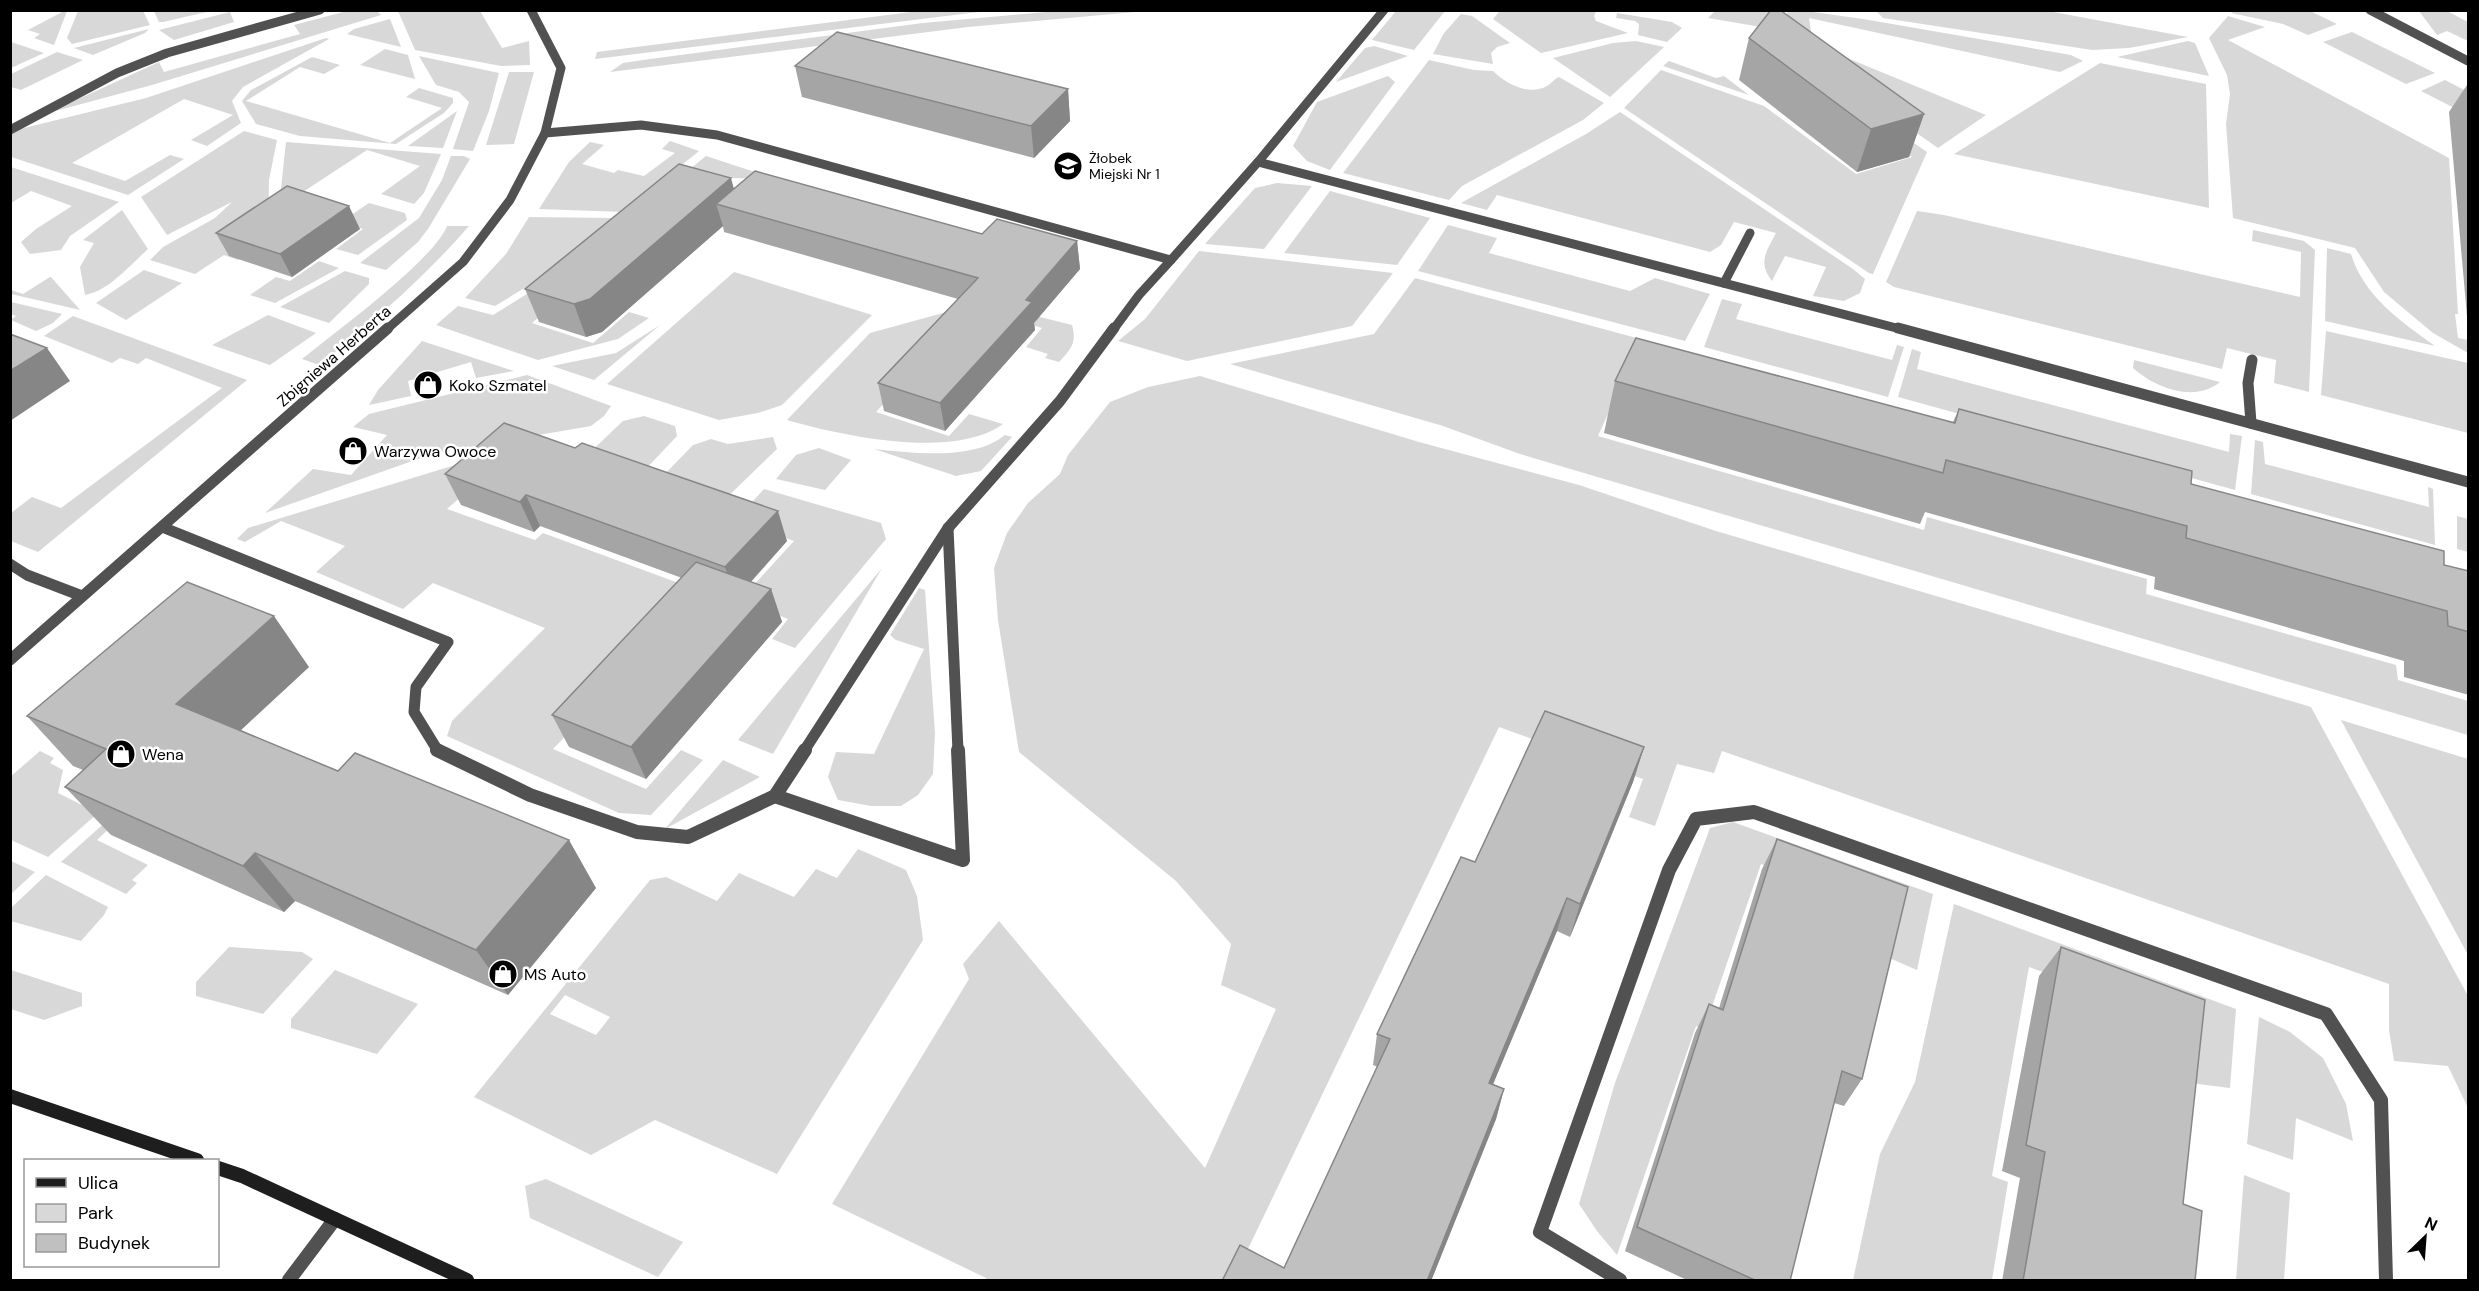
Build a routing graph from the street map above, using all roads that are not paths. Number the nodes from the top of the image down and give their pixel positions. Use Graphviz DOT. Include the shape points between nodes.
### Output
graph roads {
  1 [pos="320,10"];
  2 [pos="531,10"];
  3 [pos="1384,10"];
  4 [pos="2370,10"];
  5 [pos="2469,61"];
  6 [pos="10,130"];
  7 [pos="545,133"];
  8 [pos="1258,162"];
  9 [pos="1750,233"];
  10 [pos="1171,260"];
  11 [pos="1724,283"];
  12 [pos="2252,360"];
  13 [pos="2251,423"];
  14 [pos="2469,482"];
  15 [pos="162,527"];
  16 [pos="948,528"];
  17 [pos="10,564"];
  18 [pos="82,596"];
  19 [pos="10,660"];
  20 [pos="776,796"];
  21 [pos="10,1096"];
  22 [pos="191,1159"];
  23 [pos="219,1168"];
  24 [pos="335,1219"];
  25 [pos="289,1281"];
  26 [pos="467,1281"];
  27 [pos="1620,1281"];
  28 [pos="2386,1281"];
  1 -- 6 [label="street" via="167,53 117,73"];
  2 -- 7 [label="street, Zbigniewa Herberta" via="561,68"];
  3 -- 8 [label="street"];
  4 -- 5 [label="street"];
  7 -- 10 [label="street" via="641,125 717,135"];
  7 -- 15 [label="street, Zbigniewa Herberta" via="510,200 463,262"];
  8 -- 10 [label="street"];
  8 -- 11 [label="street"];
  9 -- 11 [label="street"];
  10 -- 16 [label="street" via="1139,295 1060,401"];
  11 -- 13 [label="street"];
  12 -- 13 [label="street" via="2248,382"];
  13 -- 14 [label="street"];
  15 -- 18 [label="street, Zbigniewa Herberta"];
  15 -- 20 [label="street" via="448,642 416,687 414,712 438,752 530,795 637,832 688,837"];
  16 -- 20 [label="street"];
  16 -- 20 [label="street" via="963,860"];
  17 -- 18 [label="street" via="27,575"];
  18 -- 19 [label="street, Zbigniewa Herberta"];
  21 -- 22 [label="street"];
  23 -- 24 [label="street"];
  24 -- 25 [label="street"];
  24 -- 26 [label="street"];
  27 -- 28 [label="street" via="1540,1232 1669,870 1696,819 1754,812 2326,1014 2381,1100"];
}
